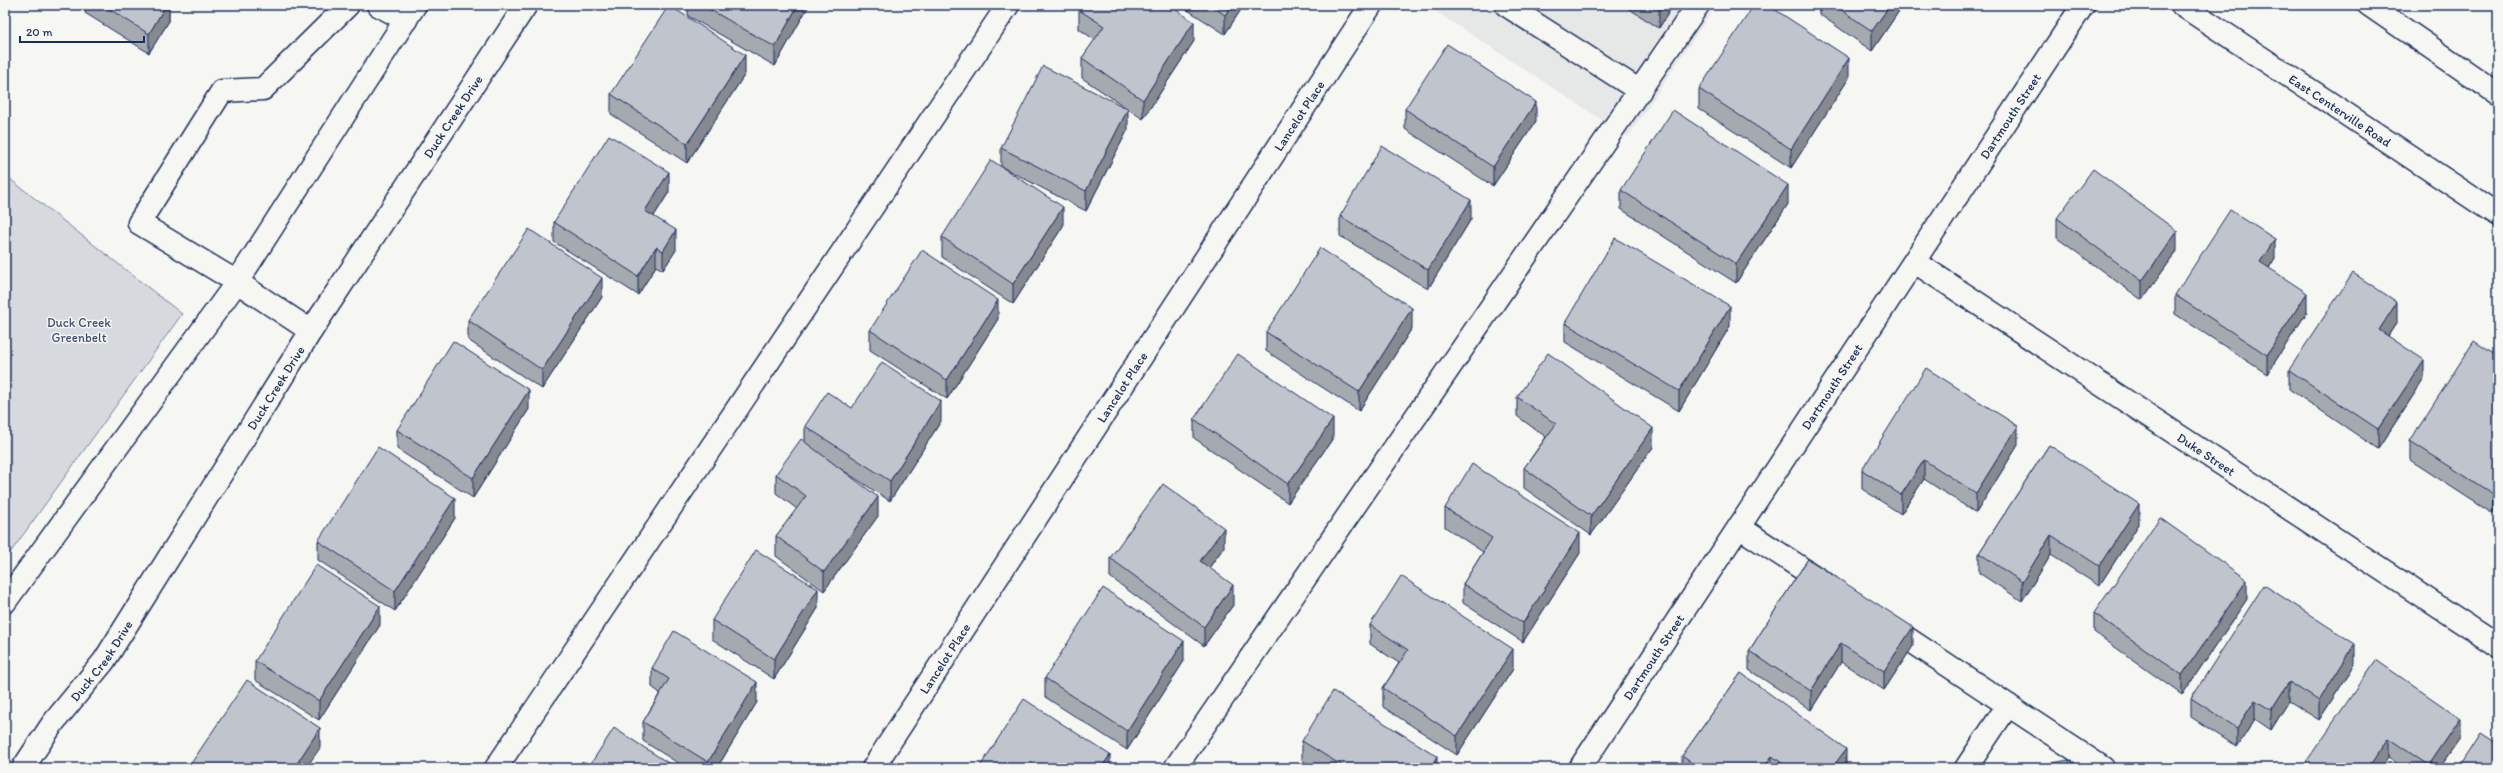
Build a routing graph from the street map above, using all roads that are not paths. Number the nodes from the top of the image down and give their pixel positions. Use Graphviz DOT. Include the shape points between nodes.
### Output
graph roads {
  1 [pos="348,5"];
  2 [pos="378,5"];
  3 [pos="526,5"];
  4 [pos="1008,5"];
  5 [pos="1371,5"];
  6 [pos="1506,5"];
  7 [pos="1698,5"];
  8 [pos="2083,5"];
  9 [pos="2182,5"];
  10 [pos="2374,6"];
  11 [pos="411,12"];
  12 [pos="1640,91"];
  13 [pos="2498,94"];
  14 [pos="2498,215"];
  15 [pos="1915,262"];
  16 [pos="237,282"];
  17 [pos="311,331"];
  18 [pos="1740,527"];
  19 [pos="1844,596"];
  20 [pos="5,602"];
  21 [pos="1870,614"];
  22 [pos="2498,646"];
  23 [pos="2008,705"];
  24 [pos="23,768"];
  25 [pos="496,768"];
  26 [pos="873,768"];
  27 [pos="1175,768"];
  28 [pos="1580,768"];
  29 [pos="1966,768"];
  30 [pos="2103,768"];
  1 -- 16 [label="street" via="263,89 222,91 139,223"];
  2 -- 11 [label="street"];
  3 -- 17 [label="street, Duck Creek Drive"];
  4 -- 25 [label="street"];
  5 -- 26 [label="street, Lancelot Place"];
  6 -- 12 [label="street"];
  7 -- 12 [label="street"];
  8 -- 15 [label="street, Dartmouth Street"];
  9 -- 14 [label="street, East Centerville Road"];
  10 -- 13 [label="street"];
  11 -- 16 [label="street"];
  12 -- 27 [label="street"];
  15 -- 18 [label="street, Dartmouth Street"];
  15 -- 22 [label="street, Duke Street"];
  16 -- 17 [label="street"];
  16 -- 20 [label="street"];
  17 -- 24 [label="street, Duck Creek Drive" via="104,661 53,723"];
  18 -- 19 [label="street"];
  18 -- 28 [label="street, Dartmouth Street"];
  21 -- 23 [label="street"];
  23 -- 29 [label="street"];
  23 -- 30 [label="street"];
}
